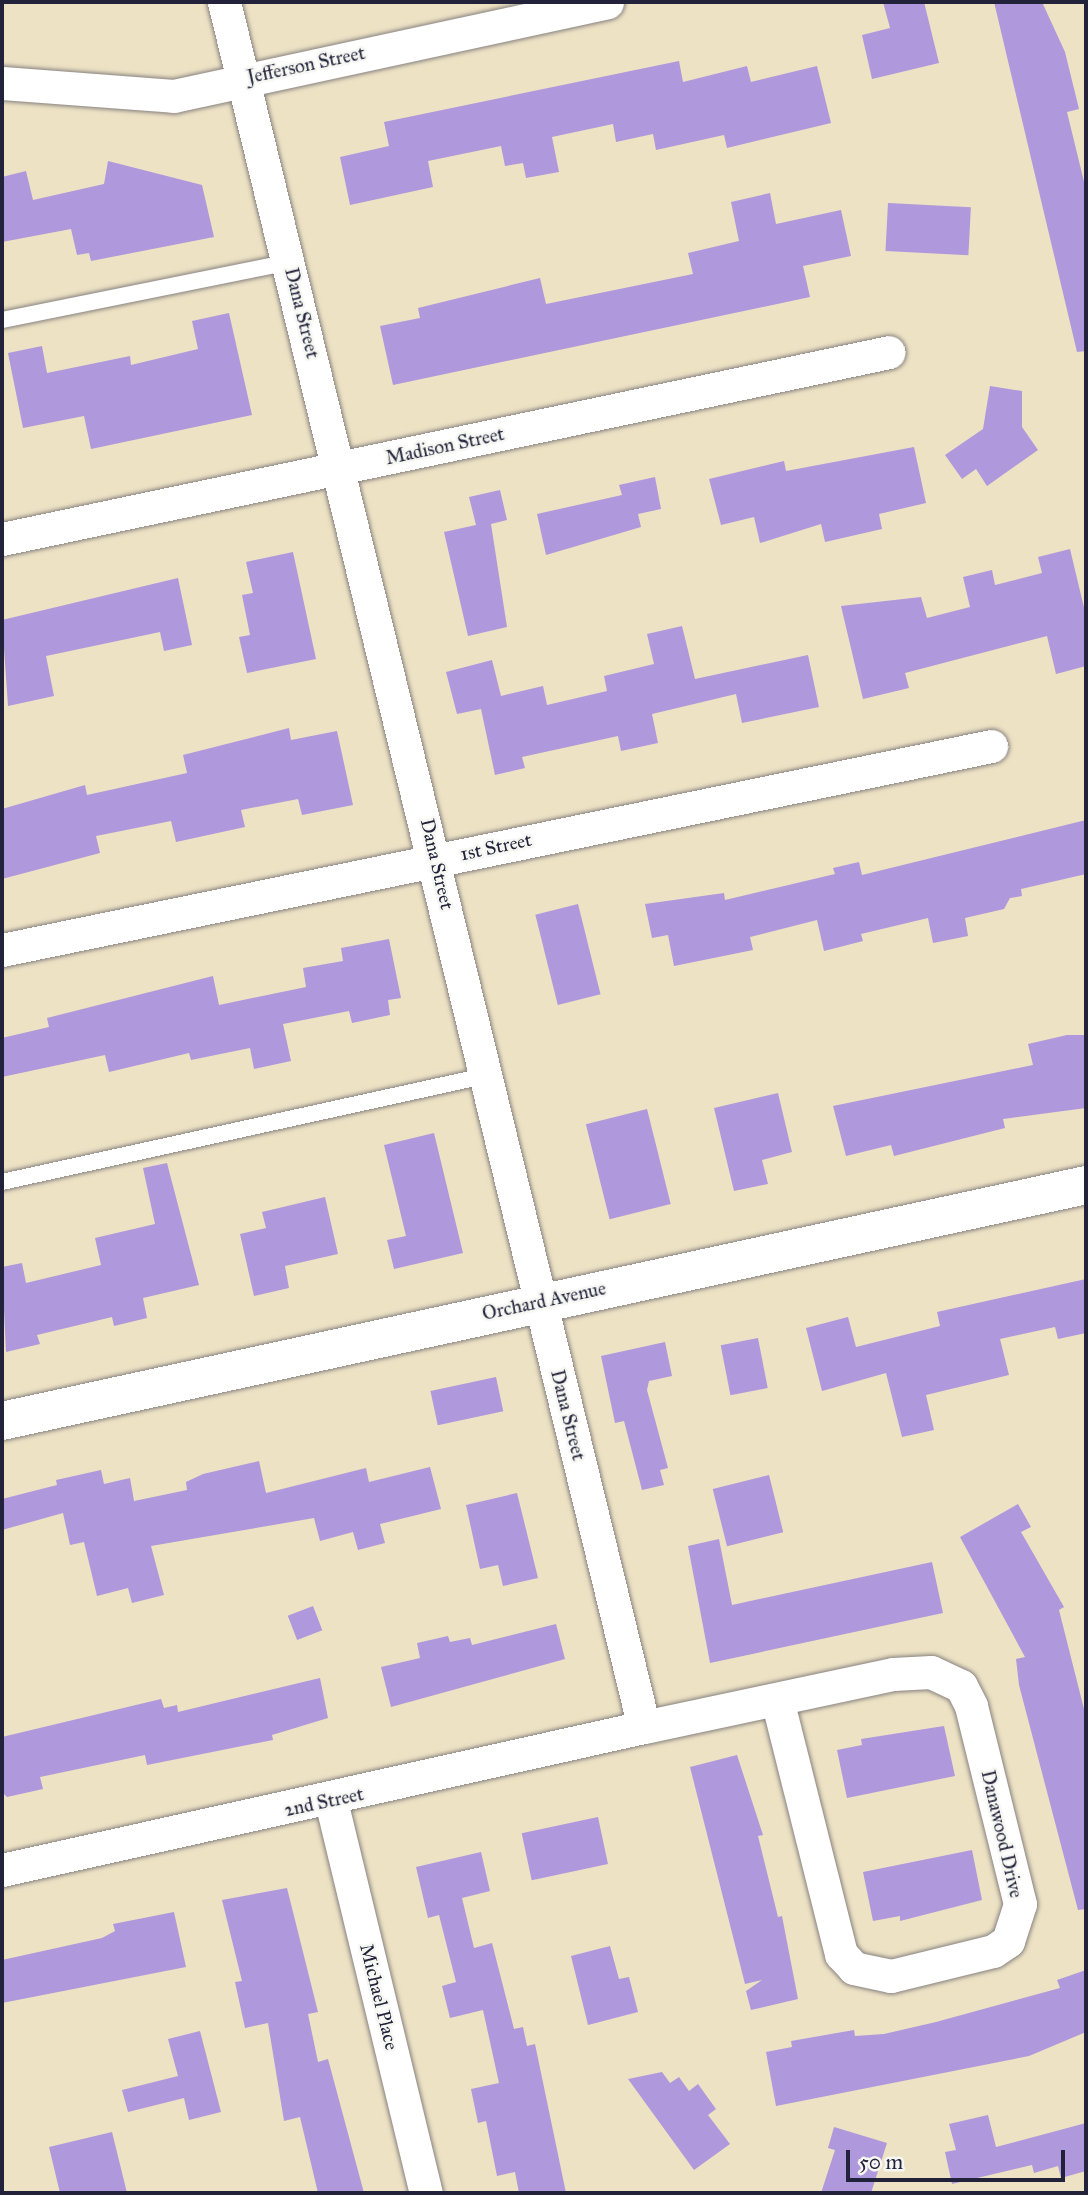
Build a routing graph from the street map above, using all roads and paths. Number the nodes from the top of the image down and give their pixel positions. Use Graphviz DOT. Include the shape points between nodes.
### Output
graph roads {
  1 [pos="224,2"];
  2 [pos="607,2"];
  3 [pos="244,78"];
  4 [pos="2,83"];
  5 [pos="290,262"];
  6 [pos="2,320"];
  7 [pos="889,352"];
  8 [pos="341,468"];
  9 [pos="2,539"];
  10 [pos="991,746"];
  11 [pos="436,860"];
  12 [pos="2,950"];
  13 [pos="487,1075"];
  14 [pos="2,1182"];
  15 [pos="1086,1185"];
  16 [pos="540,1302"];
  17 [pos="2,1421"];
  18 [pos="777,1700"];
  19 [pos="644,1727"];
  20 [pos="331,1801"];
  21 [pos="2,1870"];
  22 [pos="426,2193"];
  1 -- 3 [label="street, Dana Street"];
  2 -- 3 [label="street, Jefferson Street"];
  3 -- 4 [label="street, Jefferson Street" via="155,97"];
  3 -- 5 [label="street, Dana Street"];
  5 -- 6 [label="lane"];
  5 -- 8 [label="street, Dana Street"];
  7 -- 8 [label="street, Madison Street"];
  8 -- 9 [label="street, Madison Street"];
  8 -- 11 [label="street, Dana Street"];
  10 -- 11 [label="street, 1st Street"];
  11 -- 12 [label="street, 1st Street"];
  11 -- 13 [label="street, Dana Street"];
  13 -- 14 [label="lane"];
  13 -- 16 [label="street, Dana Street"];
  15 -- 16 [label="street, Orchard Avenue"];
  16 -- 17 [label="street, Orchard Avenue"];
  16 -- 19 [label="street, Dana Street"];
  18 -- 18 [label="street, Danawood Drive" via="893,1674 931,1672 961,1686 1020,1904 1008,1941 993,1951 891,1976 854,1968 841,1954"];
  18 -- 19 [label="street, Danawood Drive"];
  19 -- 20 [label="street, 2nd Street"];
  20 -- 21 [label="street, 2nd Street"];
  20 -- 22 [label="street, Michael Place"];
}
